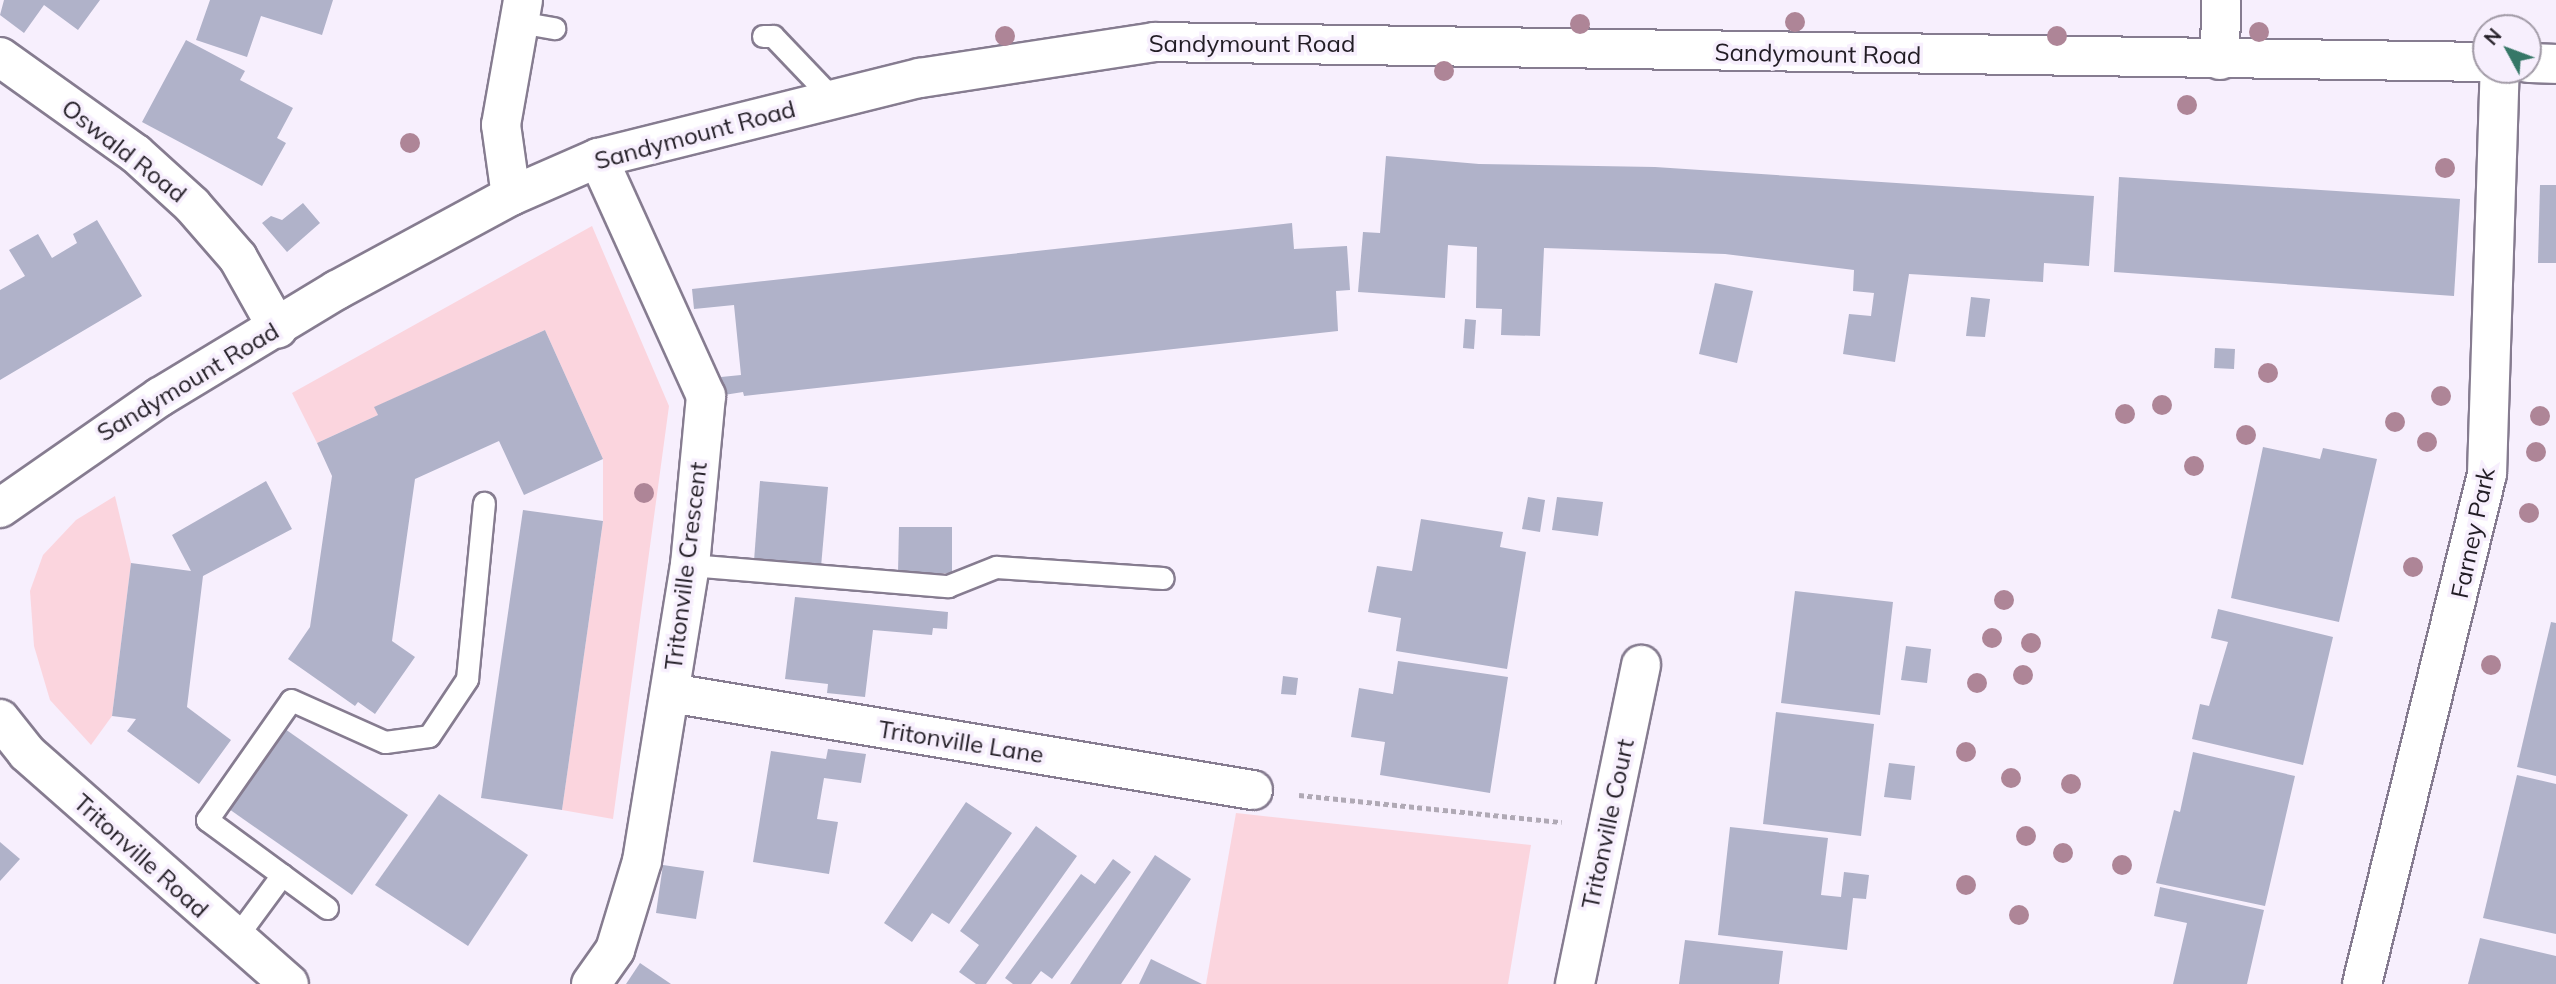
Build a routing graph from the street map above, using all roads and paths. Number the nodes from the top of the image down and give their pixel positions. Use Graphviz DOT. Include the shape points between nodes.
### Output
graph roads {
  1 [pos="2221,0"];
  2 [pos="532,17"];
  3 [pos="762,36"];
  4 [pos="0,57"];
  5 [pos="2220,60"];
  6 [pos="2472,62"];
  7 [pos="2500,84"];
  8 [pos="833,99"];
  9 [pos="598,158"];
  10 [pos="512,196"];
  11 [pos="278,328"];
  12 [pos="484,503"];
  13 [pos="0,508"];
  14 [pos="690,565"];
  15 [pos="1163,578"];
  16 [pos="1641,665"];
  17 [pos="670,693"];
  18 [pos="0,719"];
  19 [pos="1252,790"];
  20 [pos="1607,827"];
  21 [pos="282,875"];
  22 [pos="327,908"];
  23 [pos="234,940"];
  24 [pos="289,984"];
  25 [pos="591,984"];
  26 [pos="1575,984"];
  27 [pos="2362,984"];
  1 -- 5 [label="street"];
  2 -- 10 [label="street" via="502,125"];
  3 -- 8 [label="lane" via="773,36"];
  4 -- 11 [label="street, Oswald Road" via="136,154 192,205 238,258"];
  5 -- 6 [label="street, Sandymount Road"];
  5 -- 8 [label="street, Sandymount Road" via="1154,42 920,78"];
  7 -- 27 [label="street, Farney Park" via="2487,474"];
  8 -- 9 [label="street, Sandymount Road"];
  9 -- 10 [label="street, Sandymount Road"];
  9 -- 14 [label="street, Tritonville Crescent" via="706,396"];
  10 -- 11 [label="street, Sandymount Road" via="337,290"];
  11 -- 13 [label="street, Sandymount Road" via="108,429"];
  12 -- 21 [label="lane" via="467,679 429,736 385,742 291,700 207,820"];
  14 -- 15 [label="lane" via="948,586 996,567"];
  14 -- 17 [label="street, Tritonville Crescent"];
  16 -- 20 [label="street, Tritonville Court"];
  17 -- 19 [label="street, Tritonville Lane"];
  17 -- 25 [label="street, Tritonville Crescent" via="642,861 615,950"];
  18 -- 23 [label="street, Tritonville Road" via="27,753"];
  19 -- 20 [label="path"];
  20 -- 26 [label="street, Tritonville Court"];
  21 -- 22 [label="lane"];
  21 -- 23 [label="lane"];
  23 -- 24 [label="street, Tritonville Road"];
}
